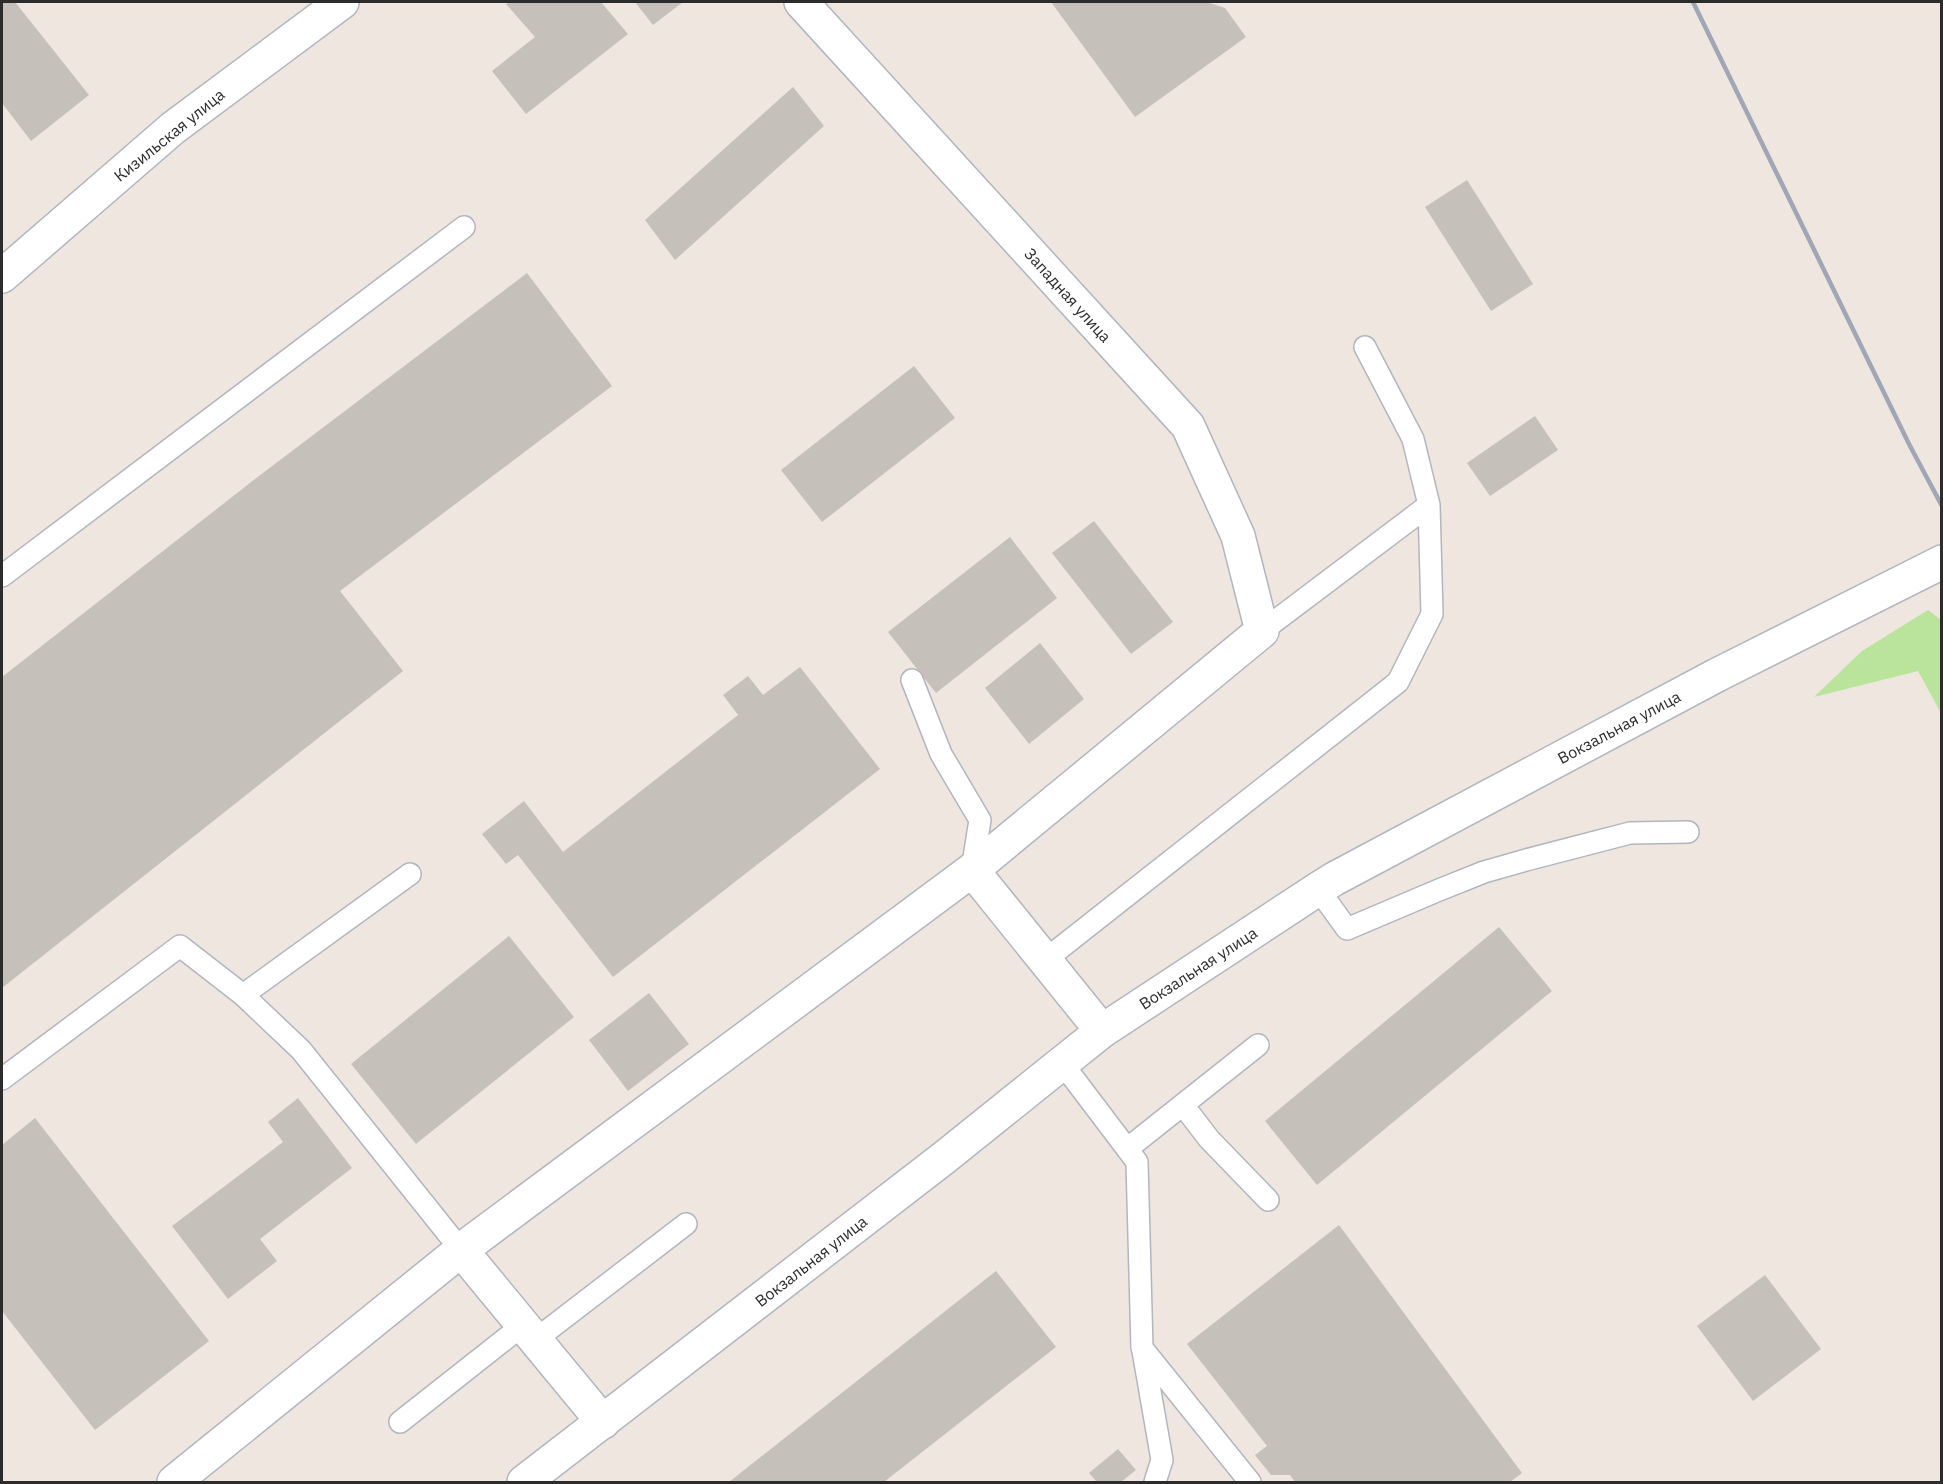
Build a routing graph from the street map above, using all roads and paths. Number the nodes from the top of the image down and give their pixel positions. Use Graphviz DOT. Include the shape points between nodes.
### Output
graph roads {
  1 [pos="342,2"];
  2 [pos="801,2"];
  3 [pos="464,227"];
  4 [pos="2,276"];
  5 [pos="1365,347"];
  6 [pos="1429,505"];
  7 [pos="1941,562"];
  8 [pos="2,576"];
  9 [pos="1262,631"];
  10 [pos="912,680"];
  11 [pos="1688,832"];
  12 [pos="972,870"];
  13 [pos="410,874"];
  14 [pos="1318,889"];
  15 [pos="1045,960"];
  16 [pos="243,995"];
  17 [pos="1102,1031"];
  18 [pos="1258,1045"];
  19 [pos="1062,1063"];
  20 [pos="2,1079"];
  21 [pos="1183,1105"];
  22 [pos="1127,1149"];
  23 [pos="1268,1200"];
  24 [pos="686,1224"];
  25 [pos="461,1250"];
  26 [pos="529,1332"];
  27 [pos="1142,1348"];
  28 [pos="400,1422"];
  29 [pos="603,1422"];
  30 [pos="174,1482"];
  31 [pos="524,1482"];
  32 [pos="1155,1482"];
  33 [pos="1250,1482"];
  1 -- 4 [label="street, Кизильская улица" via="173,128"];
  2 -- 9 [label="street, Западная улица" via="1188,426 1238,536"];
  3 -- 8 [label="lane"];
  5 -- 6 [label="lane" via="1413,440"];
  6 -- 9 [label="lane"];
  6 -- 15 [label="lane" via="1432,614 1398,682"];
  7 -- 14 [label="street, Вокзальная улица" via="1717,675"];
  9 -- 12 [label="street"];
  10 -- 12 [label="lane" via="941,754 980,820"];
  11 -- 14 [label="lane" via="1630,833 1526,860 1484,872 1347,929"];
  12 -- 15 [label="street"];
  12 -- 25 [label="street"];
  13 -- 16 [label="lane"];
  14 -- 17 [label="street, Вокзальная улица"];
  15 -- 17 [label="street"];
  16 -- 20 [label="lane" via="180,946"];
  16 -- 25 [label="lane" via="301,1050"];
  17 -- 19 [label="street, Вокзальная улица"];
  18 -- 21 [label="lane"];
  19 -- 22 [label="lane"];
  19 -- 29 [label="street, Вокзальная улица"];
  21 -- 22 [label="lane"];
  21 -- 23 [label="lane" via="1209,1139"];
  22 -- 27 [label="lane" via="1137,1162"];
  24 -- 26 [label="lane"];
  25 -- 26 [label="street"];
  25 -- 30 [label="street"];
  26 -- 28 [label="lane"];
  26 -- 29 [label="street"];
  27 -- 32 [label="lane" via="1162,1460"];
  27 -- 33 [label="lane"];
  29 -- 31 [label="street, Вокзальная улица"];
}
